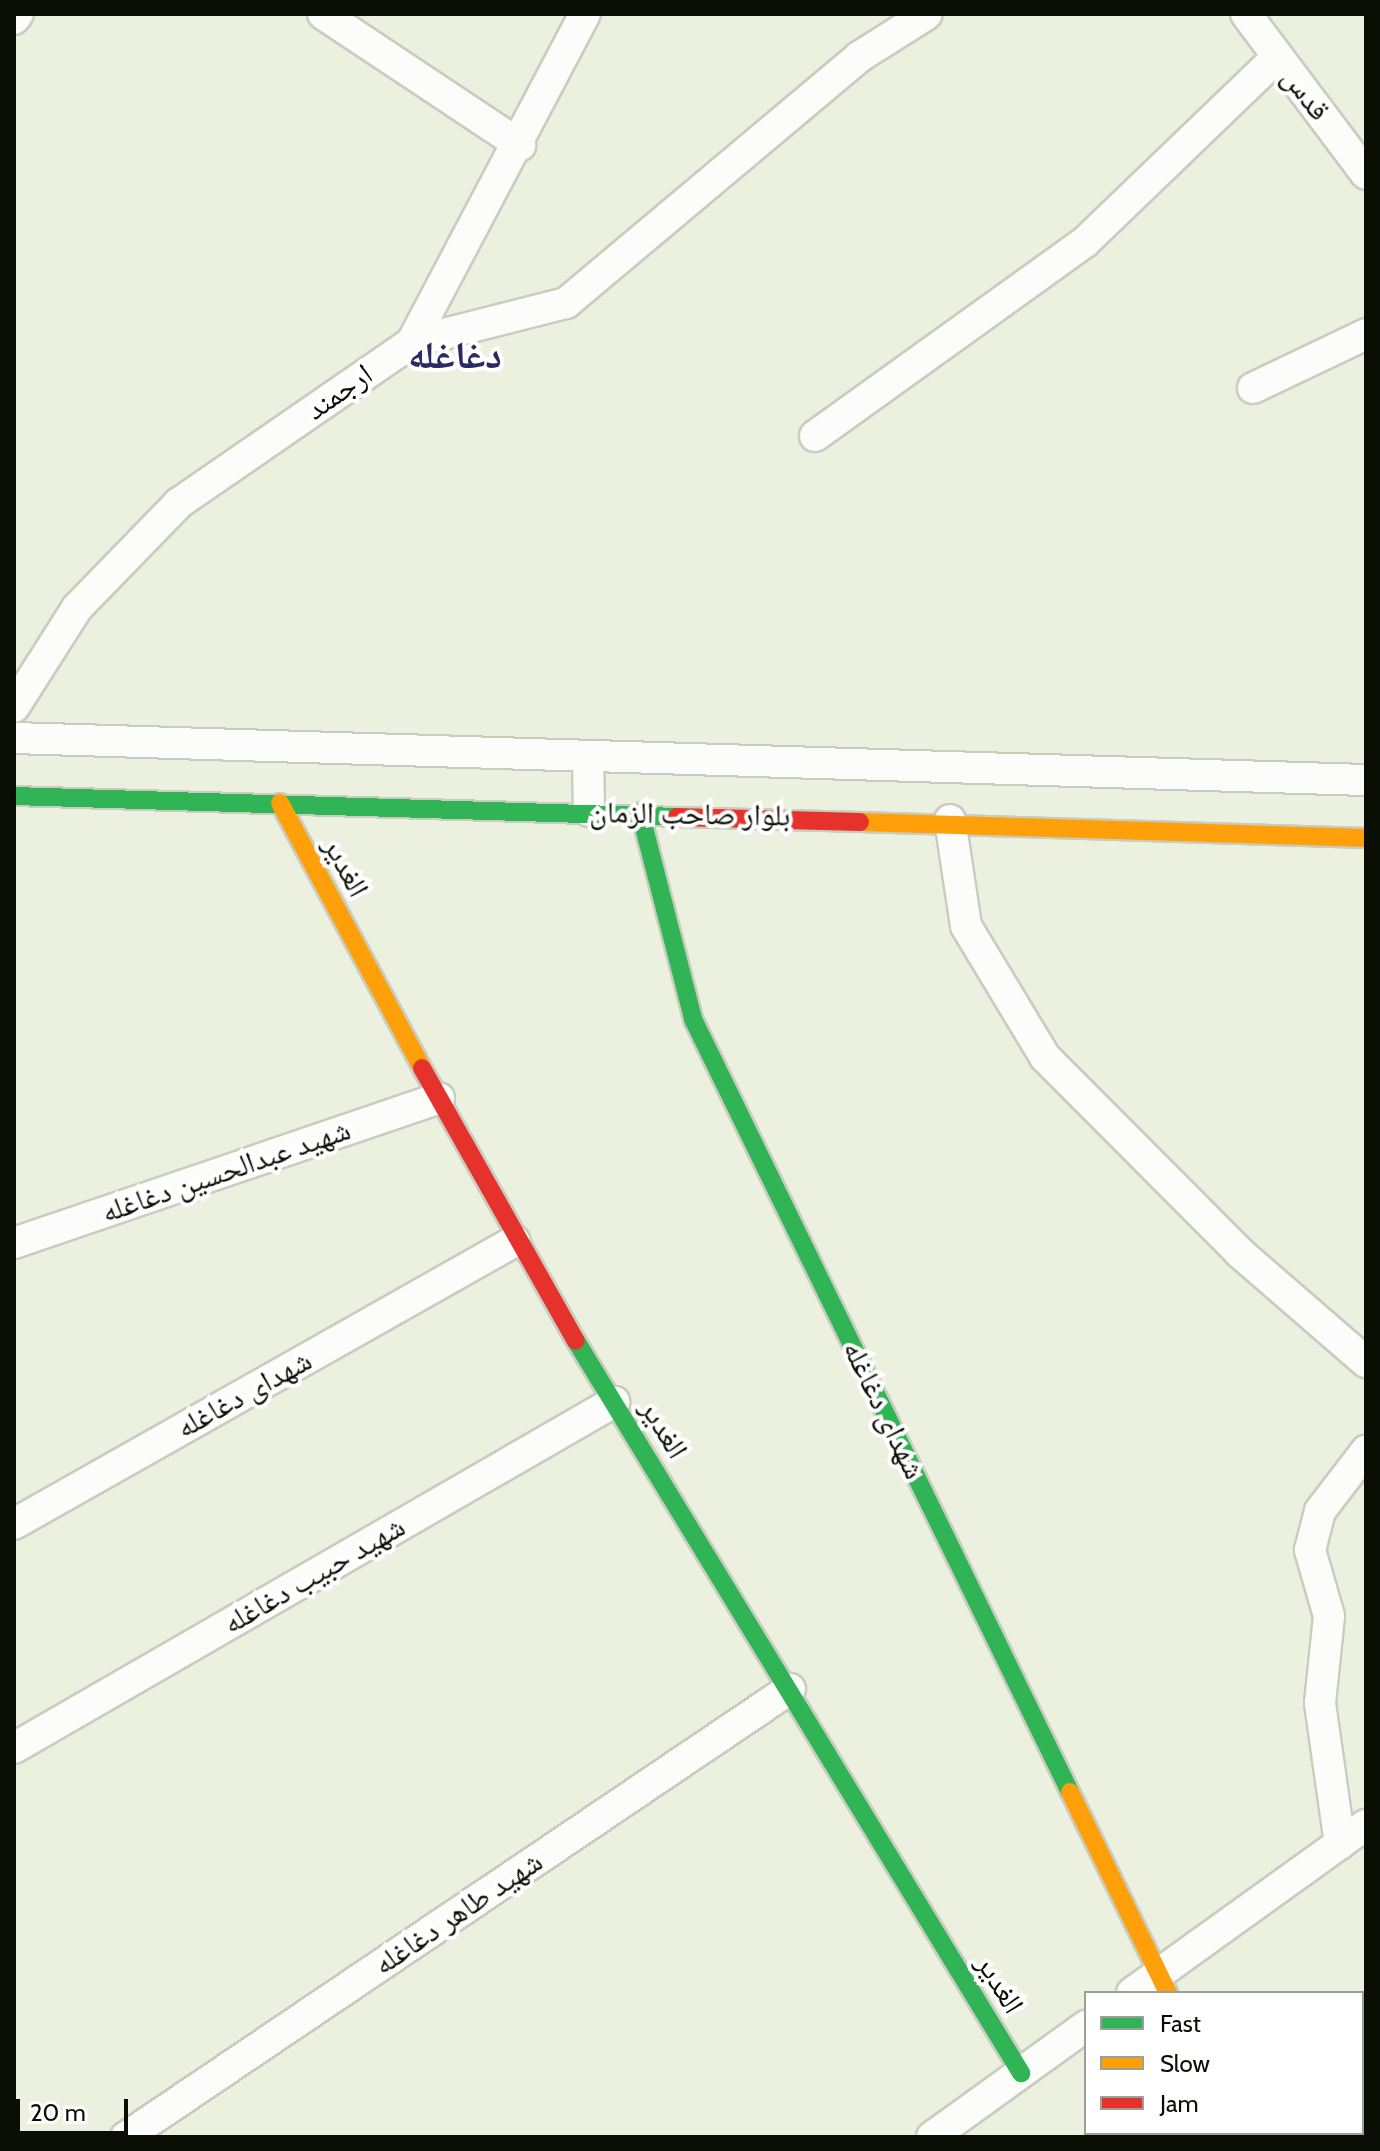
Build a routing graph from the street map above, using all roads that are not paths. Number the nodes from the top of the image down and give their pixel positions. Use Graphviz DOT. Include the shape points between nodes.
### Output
graph roads {
  1 [pos="18,14"];
  2 [pos="323,14"];
  3 [pos="585,14"];
  4 [pos="927,14"];
  5 [pos="1246,14"];
  6 [pos="14,19"];
  7 [pos="1277,57"];
  8 [pos="520,145"];
  9 [pos="1366,174"];
  10 [pos="1366,334"];
  11 [pos="412,342"];
  12 [pos="1253,388"];
  13 [pos="815,436"];
  14 [pos="14,707"];
  15 [pos="14,738"];
  16 [pos="588,756"];
  17 [pos="1366,780"];
  18 [pos="14,796"];
  19 [pos="280,803"];
  20 [pos="589,811"];
  21 [pos="640,812"];
  22 [pos="950,820"];
  23 [pos="1366,838"];
  24 [pos="439,1098"];
  25 [pos="515,1241"];
  26 [pos="14,1243"];
  27 [pos="1366,1362"];
  28 [pos="614,1402"];
  29 [pos="1366,1451"];
  30 [pos="14,1524"];
  31 [pos="790,1689"];
  32 [pos="14,1748"];
  33 [pos="1366,1825"];
  34 [pos="1340,1844"];
  35 [pos="1164,1983"];
  36 [pos="1138,1991"];
  37 [pos="1084,2027"];
  38 [pos="1021,2073"];
  39 [pos="939,2135"];
  40 [pos="126,2137"];
  1 -- 6 [label="street"];
  2 -- 8 [label="street"];
  3 -- 8 [label="street, ارجمند"];
  4 -- 11 [label="street" via="859,57 566,303"];
  5 -- 7 [label="street, قدس"];
  7 -- 9 [label="street, قدس"];
  7 -- 13 [label="street" via="1085,242"];
  8 -- 11 [label="street, ارجمند"];
  10 -- 12 [label="street"];
  11 -- 14 [label="street, ارجمند" via="179,503 77,608"];
  15 -- 16 [label="street, بلوار صاحب الزمان"];
  16 -- 17 [label="street, بلوار صاحب الزمان"];
  16 -- 20 [label="street"];
  18 -- 19 [label="street, بلوار صاحب الزمان"];
  19 -- 20 [label="street, بلوار صاحب الزمان"];
  19 -- 24 [label="street, الغدیر"];
  20 -- 21 [label="street, بلوار صاحب الزمان"];
  21 -- 22 [label="street, بلوار صاحب الزمان"];
  21 -- 35 [label="street, شهدای دغاغله" via="693,1019"];
  22 -- 23 [label="street, بلوار صاحب الزمان"];
  22 -- 27 [label="street" via="966,926 1045,1057 1240,1253"];
  24 -- 25 [label="street, الغدیر"];
  24 -- 26 [label="street, شهید عبدالحسین دغاغله"];
  25 -- 28 [label="street, الغدیر"];
  25 -- 30 [label="street, شهدای دغاغله"];
  28 -- 31 [label="street, الغدیر"];
  28 -- 32 [label="street, شهید حبیب دغاغله"];
  29 -- 34 [label="street" via="1320,1511 1310,1550 1329,1616 1320,1703"];
  31 -- 38 [label="street, الغدیر"];
  31 -- 40 [label="street, شهید طاهر دغاغله"];
  33 -- 34 [label="street"];
  34 -- 35 [label="street"];
  35 -- 36 [label="street"];
  37 -- 38 [label="street"];
  38 -- 39 [label="street"];
}
